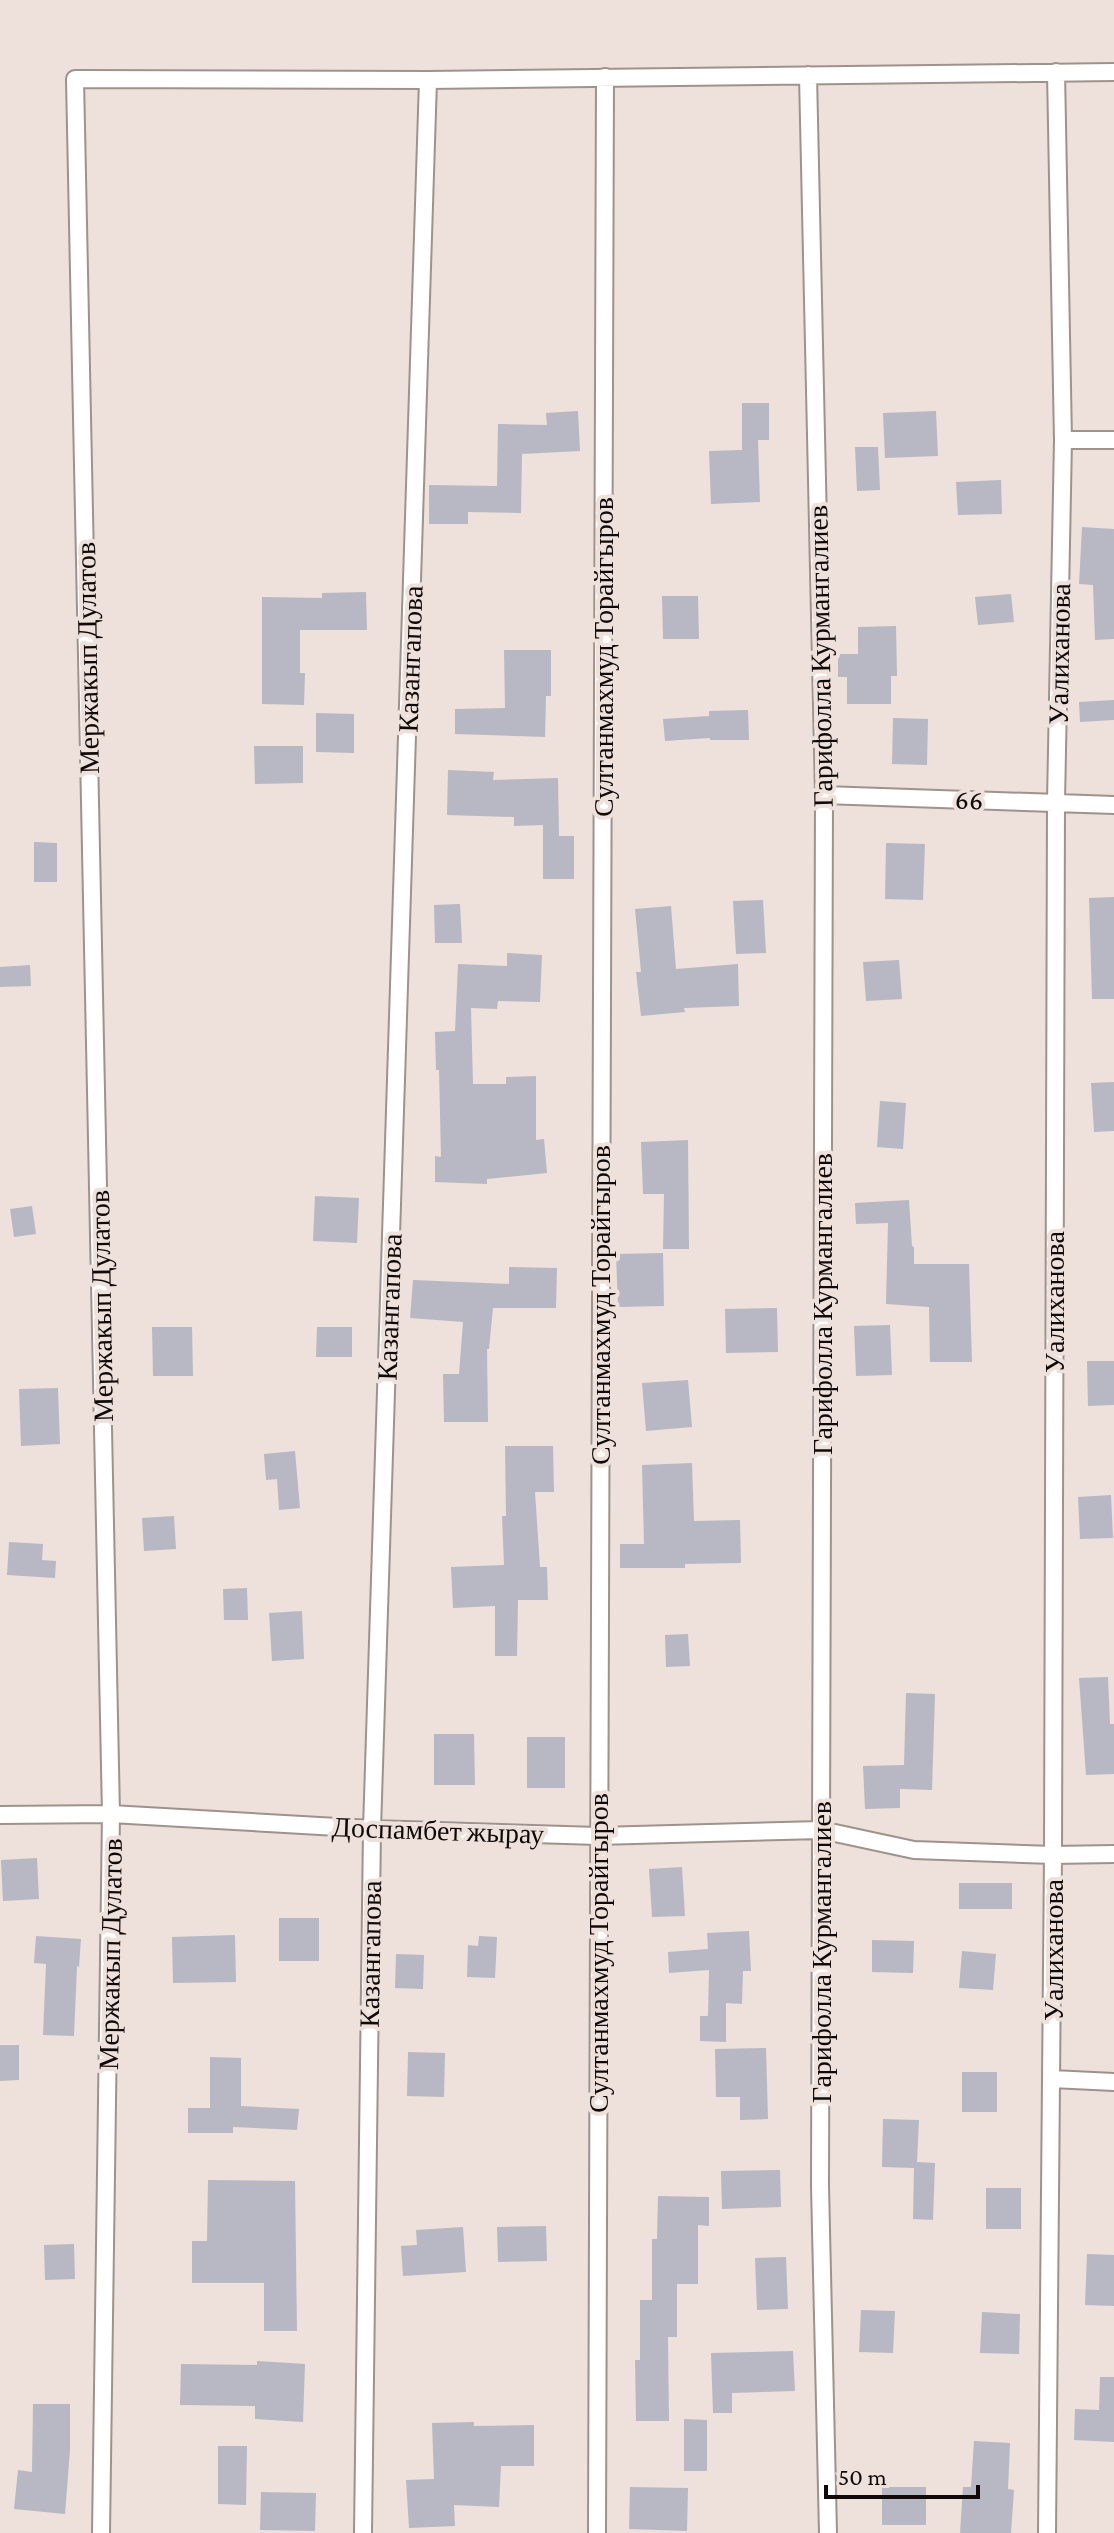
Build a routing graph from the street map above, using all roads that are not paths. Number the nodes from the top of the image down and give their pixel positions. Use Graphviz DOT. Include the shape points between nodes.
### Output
graph roads {
  1 [pos="1056,72"];
  2 [pos="1114,72"];
  3 [pos="808,75"];
  4 [pos="605,77"];
  5 [pos="428,80"];
  6 [pos="1063,440"];
  7 [pos="1114,440"];
  8 [pos="824,795"];
  9 [pos="1056,802"];
  10 [pos="1114,805"];
  11 [pos="111,1814"];
  12 [pos="0,1815"];
  13 [pos="372,1829"];
  14 [pos="821,1830"];
  15 [pos="598,1836"];
  16 [pos="1114,1854"];
  17 [pos="1053,1855"];
  18 [pos="1052,2079"];
  19 [pos="1114,2082"];
  20 [pos="101,2533"];
  21 [pos="363,2533"];
  22 [pos="597,2533"];
  23 [pos="828,2533"];
  24 [pos="1047,2533"];
  1 -- 2 [label="street"];
  1 -- 3 [label="street"];
  1 -- 6 [label="street, Уалиханова"];
  3 -- 4 [label="street"];
  3 -- 8 [label="street, Гарифолла Курмангалиев"];
  4 -- 5 [label="street"];
  4 -- 15 [label="street, Султанмахмуд Торайгыров"];
  5 -- 11 [label="street, Мержакып Дулатов" via="75,79"];
  5 -- 13 [label="street, Казангапова"];
  6 -- 7 [label="street"];
  6 -- 9 [label="street, Уалиханова"];
  8 -- 9 [label="street, 66"];
  8 -- 14 [label="street, Гарифолла Курмангалиев"];
  9 -- 10 [label="street, 66"];
  9 -- 17 [label="street, Уалиханова"];
  11 -- 12 [label="street, Доспамбет жырау"];
  11 -- 13 [label="street, Доспамбет жырау"];
  11 -- 20 [label="street, Мержакып Дулатов"];
  13 -- 15 [label="street, Доспамбет жырау"];
  13 -- 21 [label="street, Казангапова"];
  14 -- 15 [label="street, Доспамбет жырау"];
  14 -- 17 [label="street, Доспамбет жырау" via="914,1850"];
  14 -- 23 [label="street, Гарифолла Курмангалиев" via="820,2186"];
  15 -- 22 [label="street, Султанмахмуд Торайгыров"];
  16 -- 17 [label="street, Доспамбет жырау"];
  17 -- 18 [label="street, Уалиханова"];
  18 -- 19 [label="street"];
  18 -- 24 [label="street, Уалиханова"];
}
